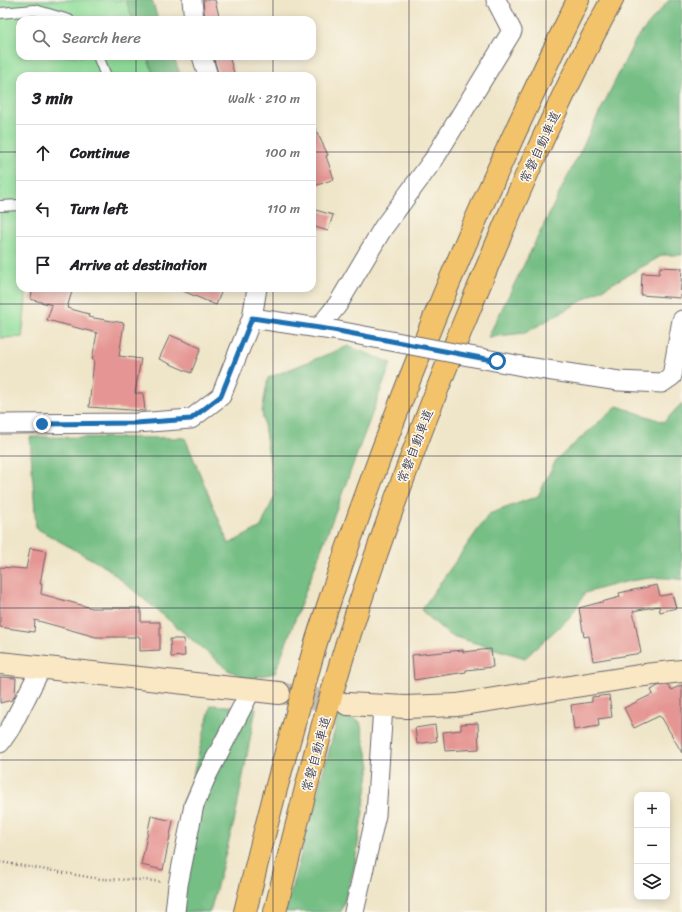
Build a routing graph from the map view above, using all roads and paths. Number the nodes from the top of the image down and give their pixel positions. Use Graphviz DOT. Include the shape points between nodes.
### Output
graph roads {
  1 [pos="192,0"];
  2 [pos="496,0"];
  3 [pos="578,0"];
  4 [pos="612,0"];
  5 [pos="628,0"];
  6 [pos="0,13"];
  7 [pos="55,16"];
  8 [pos="194,16"];
  9 [pos="100,60"];
  10 [pos="203,60"];
  11 [pos="104,72"];
  12 [pos="207,72"];
  13 [pos="551,120"];
  14 [pos="16,205"];
  15 [pos="0,206"];
  16 [pos="256,292"];
  17 [pos="252,318"];
  18 [pos="682,320"];
  19 [pos="326,329"];
  20 [pos="0,424"];
  21 [pos="0,663"];
  22 [pos="41,668"];
  23 [pos="682,671"];
  24 [pos="252,690"];
  25 [pos="279,693"];
  26 [pos="347,704"];
  27 [pos="383,706"];
  28 [pos="0,743"];
  29 [pos="0,862"];
  30 [pos="178,885"];
  31 [pos="175,912"];
  32 [pos="245,912"];
  33 [pos="275,912"];
  34 [pos="354,912"];
  1 -- 8 [label="street"];
  2 -- 19 [label="street" via="512,31 434,159 383,228"];
  3 -- 32 [label="highway" via="469,234 406,384 355,523 320,627"];
  4 -- 13 [label="highway, 常磐自動車道"];
  5 -- 13 [label="highway"];
  6 -- 7 [label="lane" via="35,10"];
  9 -- 11 [label="lane"];
  10 -- 12 [label="street"];
  13 -- 33 [label="highway, 常磐自動車道" via="488,264 384,530 325,717"];
  14 -- 15 [label="lane"];
  16 -- 17 [label="street"];
  17 -- 19 [label="street"];
  17 -- 20 [label="street" via="221,396 191,419 136,423"];
  18 -- 19 [label="street, bridge" via="672,376 662,383 619,380 527,366"];
  21 -- 22 [label="street"];
  22 -- 24 [label="street"];
  22 -- 28 [label="street"];
  23 -- 27 [label="street" via="457,705"];
  24 -- 25 [label="street"];
  24 -- 30 [label="street" via="194,805"];
  26 -- 27 [label="street"];
  27 -- 34 [label="street" via="376,815"];
  29 -- 30 [label="path" via="100,879 145,880"];
  30 -- 31 [label="street"];
}
